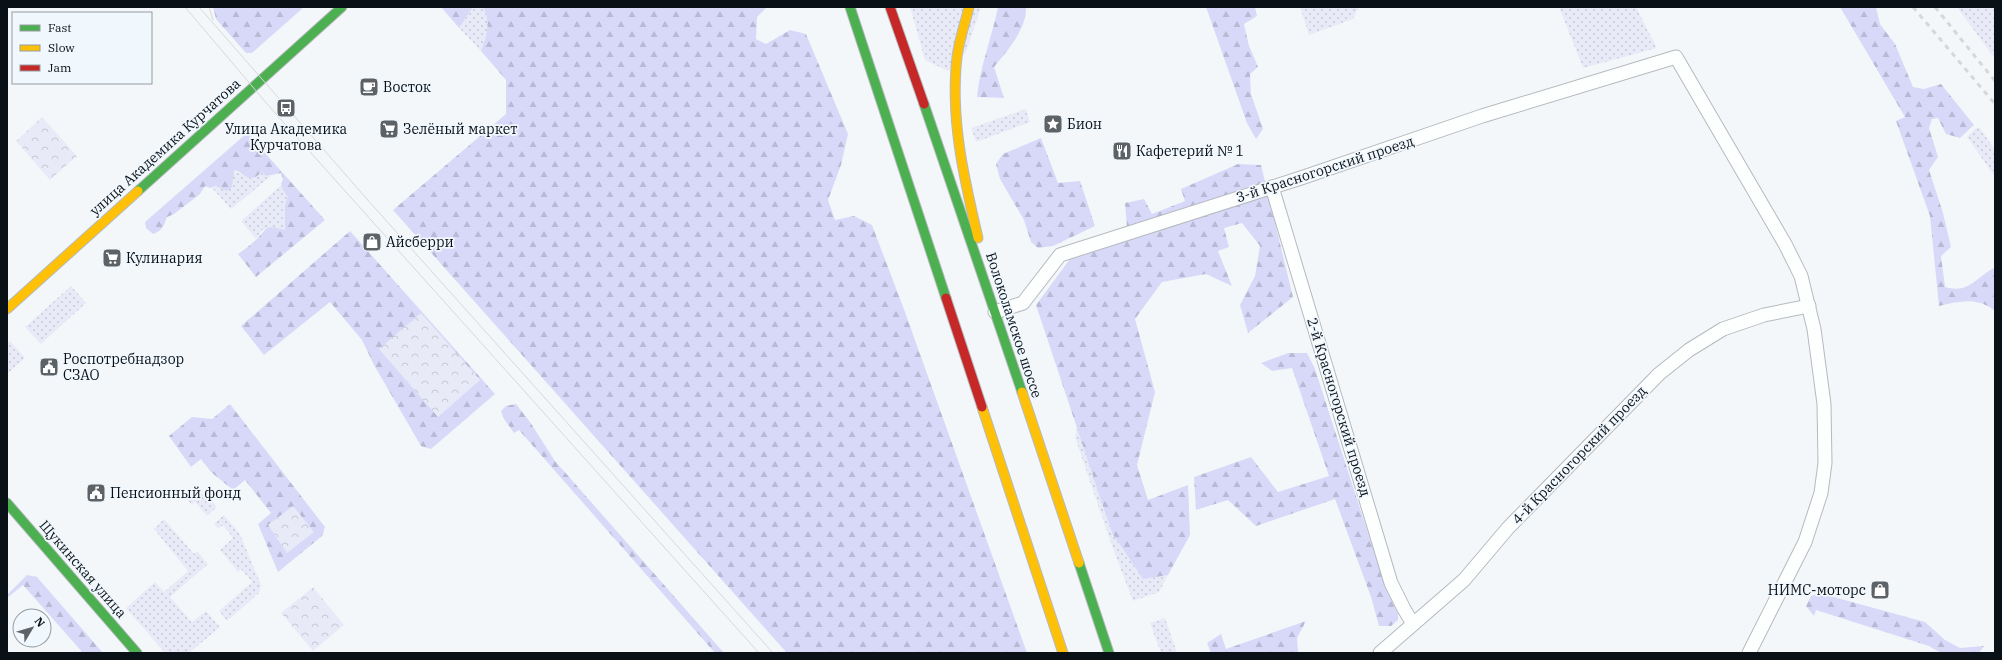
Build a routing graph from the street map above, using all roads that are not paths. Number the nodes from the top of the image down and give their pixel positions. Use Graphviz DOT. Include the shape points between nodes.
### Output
graph roads {
  1 [pos="342,7"];
  2 [pos="850,7"];
  3 [pos="890,7"];
  4 [pos="969,7"];
  5 [pos="1272,187"];
  6 [pos="1809,306"];
  7 [pos="993,307"];
  8 [pos="7,309"];
  9 [pos="7,503"];
  10 [pos="1413,624"];
  11 [pos="137,653"];
  12 [pos="1063,653"];
  13 [pos="1109,653"];
  14 [pos="1380,653"];
  15 [pos="1748,653"];
  1 -- 8 [label="main road, улица Академика Курчатова"];
  2 -- 12 [label="main road"];
  3 -- 7 [label="main road, Волоколамское шоссе"];
  4 -- 7 [label="main road" via="957,56 954,104 957,146"];
  5 -- 6 [label="street, 3-й Красногорский проезд" via="1482,116 1676,57 1785,244 1800,276"];
  5 -- 7 [label="street, 3-й Красногорский проезд" via="1060,255 1023,302"];
  5 -- 10 [label="street, 2-й Красногорский проезд" via="1391,582"];
  6 -- 10 [label="street, 4-й Красногорский проезд" via="1764,315 1723,329 1671,364 1508,528 1464,580"];
  6 -- 15 [label="street" via="1824,404 1821,493 1805,542"];
  7 -- 13 [label="main road, Волоколамское шоссе"];
  9 -- 11 [label="main road, Щукинская улица"];
  10 -- 14 [label="street, 4-й Красногорский проезд"];
}
